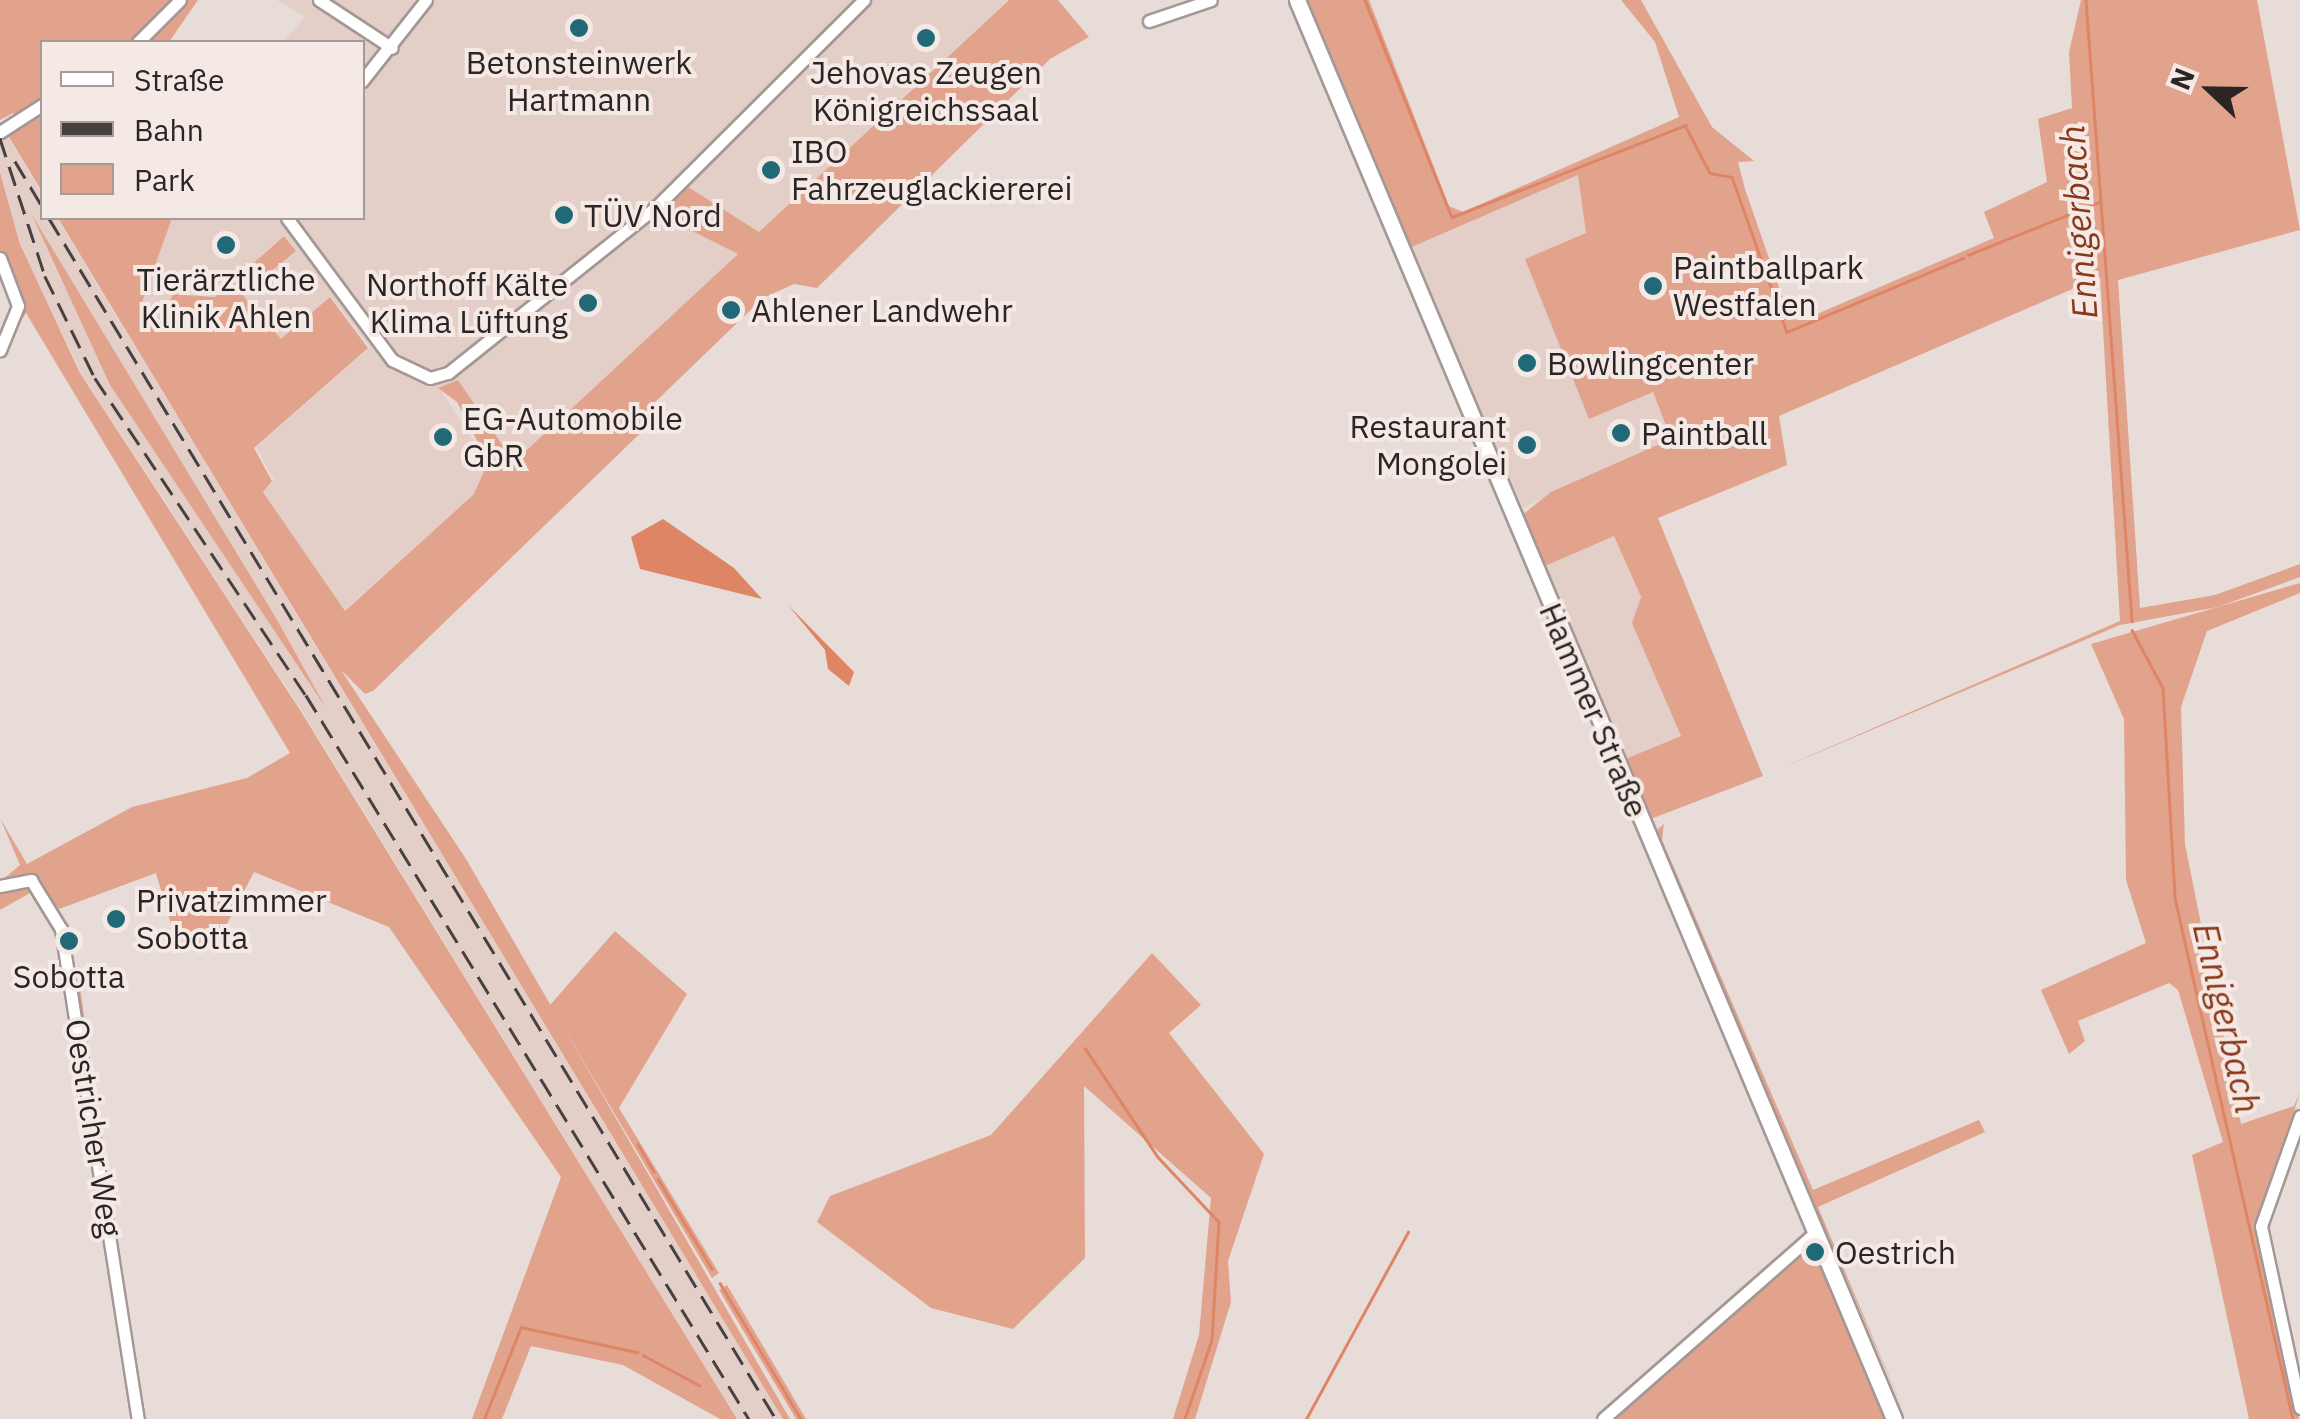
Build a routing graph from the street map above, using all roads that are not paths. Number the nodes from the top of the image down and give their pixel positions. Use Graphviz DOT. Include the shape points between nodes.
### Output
graph roads {
  1 [pos="180,0"];
  2 [pos="320,0"];
  3 [pos="426,0"];
  4 [pos="864,0"];
  5 [pos="1211,0"];
  6 [pos="1297,0"];
  7 [pos="1149,21"];
  8 [pos="140,40"];
  9 [pos="392,48"];
  10 [pos="365,78"];
  11 [pos="40,106"];
  12 [pos="0,132"];
  13 [pos="288,220"];
  14 [pos="0,258"];
  15 [pos="0,350"];
  16 [pos="0,886"];
  17 [pos="2300,1116"];
  18 [pos="1816,1232"];
  19 [pos="2300,1408"];
  20 [pos="138,1419"];
  21 [pos="1603,1419"];
  22 [pos="1894,1419"];
  1 -- 8 [label="street"];
  2 -- 9 [label="street"];
  3 -- 9 [label="street"];
  4 -- 13 [label="street" via="657,206 448,373 430,378 392,360"];
  5 -- 7 [label="street"];
  6 -- 18 [label="main road, Hammer Straße"];
  9 -- 10 [label="street"];
  11 -- 12 [label="street"];
  14 -- 15 [label="street" via="18,306"];
  16 -- 20 [label="street, Oestricher Weg" via="31,880 62,929"];
  17 -- 19 [label="street" via="2261,1226"];
  18 -- 21 [label="street"];
  18 -- 22 [label="main road, Hammer Straße"];
}
